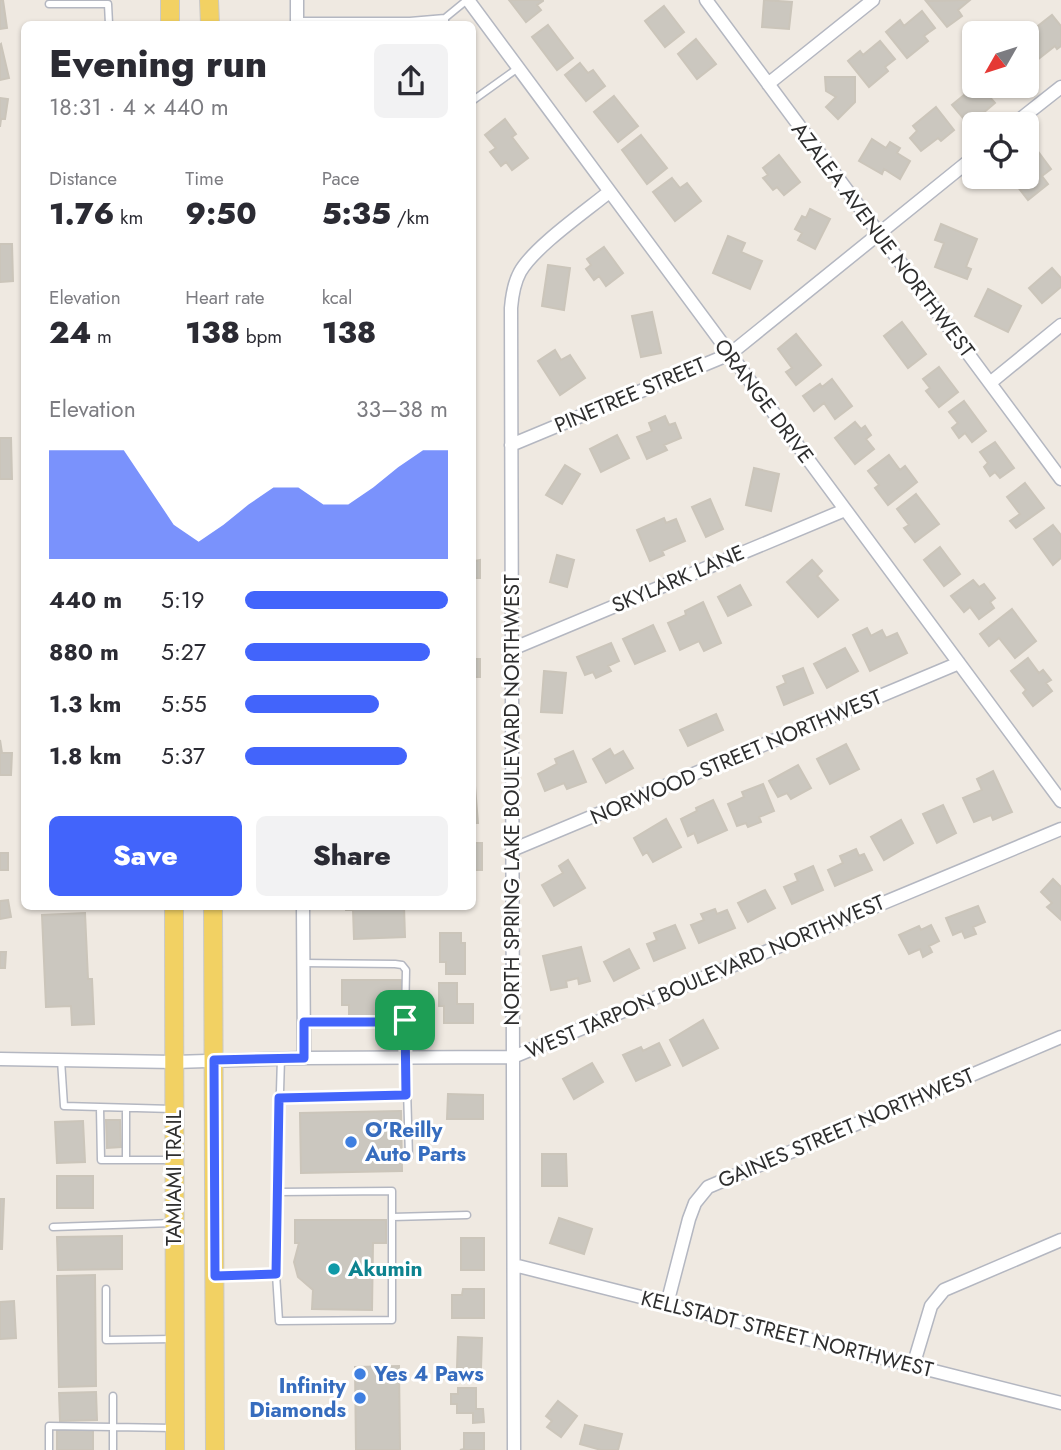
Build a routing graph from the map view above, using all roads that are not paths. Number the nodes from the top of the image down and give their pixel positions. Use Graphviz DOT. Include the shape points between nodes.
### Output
graph roads {
  1 [pos="170,0"];
  2 [pos="209,0"];
  3 [pos="297,0"];
  4 [pos="467,0"];
  5 [pos="706,0"];
  6 [pos="873,0"];
  7 [pos="49,4"];
  8 [pos="109,21"];
  9 [pos="170,21"];
  10 [pos="209,21"];
  11 [pos="297,21"];
  12 [pos="445,21"];
  13 [pos="518,68"];
  14 [pos="768,84"];
  15 [pos="1061,87"];
  16 [pos="476,98"];
  17 [pos="1029,112"];
  18 [pos="962,166"];
  19 [pos="609,191"];
  20 [pos="879,233"];
  21 [pos="1061,325"];
  22 [pos="730,354"];
  23 [pos="990,383"];
  24 [pos="511,445"];
  25 [pos="1061,479"];
  26 [pos="845,510"];
  27 [pos="512,649"];
  28 [pos="959,663"];
  29 [pos="1061,802"];
  30 [pos="1061,829"];
  31 [pos="512,850"];
  32 [pos="174,910"];
  33 [pos="213,910"];
  34 [pos="303,910"];
  35 [pos="303,963"];
  36 [pos="405,1020"];
  37 [pos="304,1022"];
  38 [pos="1061,1037"];
  39 [pos="513,1057"];
  40 [pos="281,1058"];
  41 [pos="304,1058"];
  42 [pos="405,1058"];
  43 [pos="0,1059"];
  44 [pos="61,1060"];
  45 [pos="214,1060"];
  46 [pos="174,1062"];
  47 [pos="406,1095"];
  48 [pos="279,1098"];
  49 [pos="100,1108"];
  50 [pos="126,1109"];
  51 [pos="174,1109"];
  52 [pos="409,1157"];
  53 [pos="126,1160"];
  54 [pos="174,1160"];
  55 [pos="277,1192"];
  56 [pos="467,1215"];
  57 [pos="392,1217"];
  58 [pos="175,1223"];
  59 [pos="53,1227"];
  60 [pos="1061,1240"];
  61 [pos="514,1265"];
  62 [pos="276,1274"];
  63 [pos="215,1276"];
  64 [pos="106,1289"];
  65 [pos="667,1304"];
  66 [pos="175,1339"];
  67 [pos="913,1366"];
  68 [pos="113,1396"];
  69 [pos="1061,1403"];
  70 [pos="113,1427"];
  71 [pos="175,1428"];
  72 [pos="50,1450"];
  73 [pos="113,1450"];
  74 [pos="176,1450"];
  75 [pos="215,1450"];
  76 [pos="514,1450"];
  1 -- 9 [label="main road"];
  2 -- 10 [label="main road"];
  3 -- 11 [label="street"];
  4 -- 12 [label="lane"];
  4 -- 13 [label="street, ORANGE DRIVE"];
  5 -- 14 [label="street, AZALEA AVENUE NORTHWEST"];
  6 -- 14 [label="street"];
  7 -- 8 [label="lane" via="108,4"];
  13 -- 16 [label="lane"];
  13 -- 19 [label="street, ORANGE DRIVE"];
  14 -- 20 [label="street, AZALEA AVENUE NORTHWEST"];
  15 -- 17 [label="street"];
  18 -- 20 [label="street, PINETREE STREET"];
  19 -- 22 [label="street, ORANGE DRIVE"];
  19 -- 24 [label="street, NORTH SPRING LAKE BOULEVARD NORTHWEST" via="530,258 519,273 511,308"];
  20 -- 22 [label="street, PINETREE STREET"];
  20 -- 23 [label="street, AZALEA AVENUE NORTHWEST"];
  21 -- 23 [label="street"];
  22 -- 24 [label="street, PINETREE STREET"];
  22 -- 26 [label="street, ORANGE DRIVE"];
  23 -- 25 [label="street, AZALEA AVENUE NORTHWEST"];
  24 -- 27 [label="street, NORTH SPRING LAKE BOULEVARD NORTHWEST"];
  26 -- 27 [label="street, SKYLARK LANE"];
  26 -- 28 [label="street, ORANGE DRIVE"];
  27 -- 31 [label="street, NORTH SPRING LAKE BOULEVARD NORTHWEST"];
  28 -- 29 [label="street, ORANGE DRIVE"];
  28 -- 31 [label="street, NORWOOD STREET NORTHWEST"];
  30 -- 39 [label="street, WEST TARPON BOULEVARD NORTHWEST"];
  31 -- 39 [label="street, NORTH SPRING LAKE BOULEVARD NORTHWEST"];
  32 -- 46 [label="main road, TAMIAMI TRAIL"];
  33 -- 45 [label="main road, TAMIAMI TRAIL"];
  34 -- 35 [label="street"];
  35 -- 36 [label="lane" via="402,965 406,970"];
  35 -- 37 [label="street"];
  36 -- 37 [label="lane"];
  36 -- 42 [label="lane"];
  37 -- 41 [label="street"];
  38 -- 65 [label="street, GAINES STREET NORTHWEST" via="708,1187 689,1219"];
  39 -- 42 [label="street, WEST TARPON BOULEVARD NORTHWEST"];
  39 -- 61 [label="street, NORTH SPRING LAKE BOULEVARD NORTHWEST"];
  40 -- 41 [label="street, WEST TARPON BOULEVARD NORTHWEST"];
  40 -- 45 [label="street, WEST TARPON BOULEVARD NORTHWEST"];
  40 -- 48 [label="lane"];
  41 -- 42 [label="street, WEST TARPON BOULEVARD NORTHWEST"];
  42 -- 47 [label="lane"];
  43 -- 44 [label="street, WEST TARPON BOULEVARD NORTHWEST"];
  44 -- 46 [label="street, WEST TARPON BOULEVARD NORTHWEST"];
  44 -- 49 [label="lane" via="64,1106"];
  45 -- 46 [label="street, WEST TARPON BOULEVARD NORTHWEST"];
  45 -- 63 [label="main road, TAMIAMI TRAIL"];
  46 -- 51 [label="main road, TAMIAMI TRAIL"];
  47 -- 48 [label="lane"];
  47 -- 52 [label="lane"];
  48 -- 55 [label="lane"];
  49 -- 50 [label="lane"];
  49 -- 53 [label="lane" via="101,1160"];
  50 -- 51 [label="lane"];
  50 -- 53 [label="lane"];
  51 -- 54 [label="main road, TAMIAMI TRAIL"];
  53 -- 54 [label="lane"];
  54 -- 58 [label="main road, TAMIAMI TRAIL"];
  55 -- 57 [label="lane" via="392,1191"];
  55 -- 62 [label="lane"];
  56 -- 57 [label="lane"];
  57 -- 62 [label="lane" via="392,1320 279,1321"];
  58 -- 59 [label="lane"];
  58 -- 66 [label="main road, TAMIAMI TRAIL"];
  60 -- 67 [label="street" via="944,1290 928,1314"];
  61 -- 65 [label="street, KELLSTADT STREET NORTHWEST"];
  61 -- 76 [label="street, NORTH SPRING LAKE BOULEVARD NORTHWEST"];
  62 -- 63 [label="lane"];
  63 -- 75 [label="main road, TAMIAMI TRAIL"];
  64 -- 66 [label="lane" via="106,1340"];
  65 -- 67 [label="street, KELLSTADT STREET NORTHWEST"];
  66 -- 71 [label="main road, TAMIAMI TRAIL"];
  67 -- 69 [label="street, KELLSTADT STREET NORTHWEST"];
  68 -- 70 [label="lane"];
  70 -- 71 [label="lane"];
  70 -- 72 [label="lane" via="49,1426"];
  70 -- 73 [label="lane"];
  71 -- 74 [label="main road, TAMIAMI TRAIL"];
}
